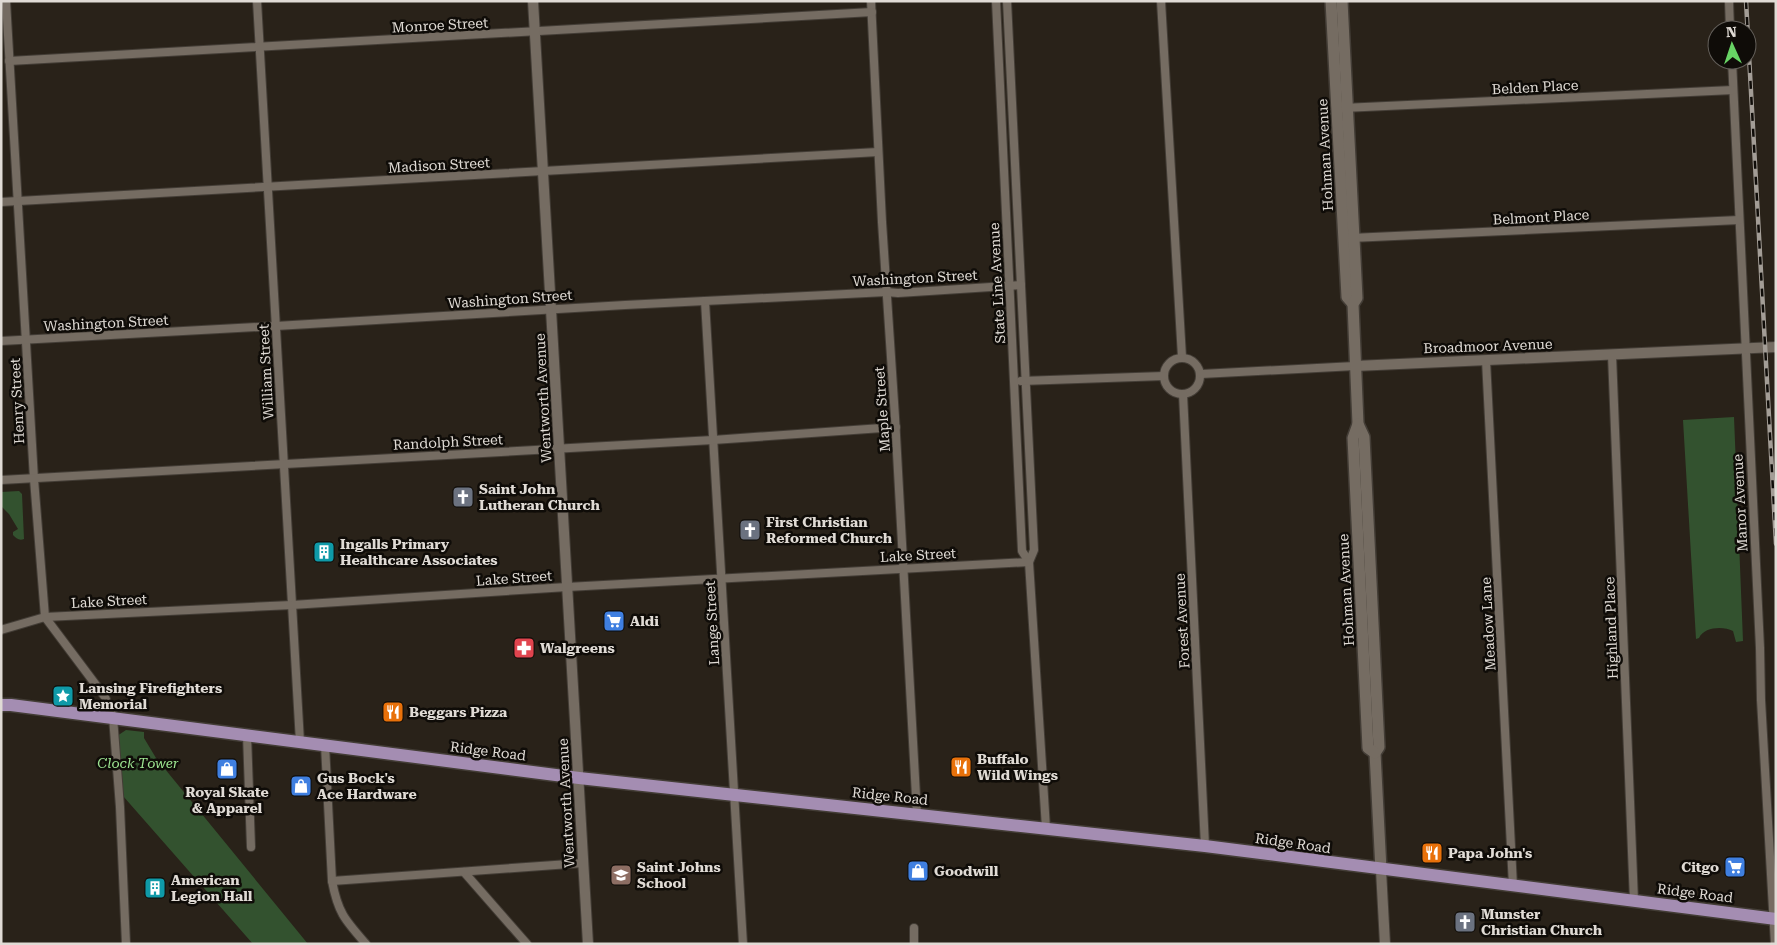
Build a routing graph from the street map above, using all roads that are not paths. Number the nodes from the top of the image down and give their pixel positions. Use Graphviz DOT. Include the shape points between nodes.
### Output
graph roads {
  1 [pos="6,1"];
  2 [pos="257,1"];
  3 [pos="533,1"];
  4 [pos="871,1"];
  5 [pos="996,1"];
  6 [pos="1007,1"];
  7 [pos="1161,1"];
  8 [pos="1331,1"];
  9 [pos="1342,1"];
  10 [pos="1729,1"];
  11 [pos="872,12"];
  12 [pos="1730,20"];
  13 [pos="535,32"];
  14 [pos="260,47"];
  15 [pos="9,61"];
  16 [pos="1732,70"];
  17 [pos="1733,90"];
  18 [pos="1011,92"];
  19 [pos="1000,93"];
  20 [pos="1343,108"];
  21 [pos="878,152"];
  22 [pos="543,171"];
  23 [pos="268,187"];
  24 [pos="18,201"];
  25 [pos="1,202"];
  26 [pos="1739,220"];
  27 [pos="1349,238"];
  28 [pos="1021,285"];
  29 [pos="1009,286"];
  30 [pos="886,292"];
  31 [pos="705,300"];
  32 [pos="551,309"];
  33 [pos="276,326"];
  34 [pos="26,339"];
  35 [pos="1,341"];
  36 [pos="1776,347"];
  37 [pos="1746,349"];
  38 [pos="1612,355"];
  39 [pos="1182,357"];
  40 [pos="1486,360"];
  41 [pos="1355,366"];
  42 [pos="1201,374"];
  43 [pos="1164,376"];
  44 [pos="1014,381"];
  45 [pos="1026,381"];
  46 [pos="1183,394"];
  47 [pos="896,427"];
  48 [pos="713,440"];
  49 [pos="559,449"];
  50 [pos="284,464"];
  51 [pos="34,479"];
  52 [pos="1,480"];
  53 [pos="1029,562"];
  54 [pos="904,568"];
  55 [pos="721,579"];
  56 [pos="567,587"];
  57 [pos="292,605"];
  58 [pos="45,617"];
  59 [pos="1,630"];
  60 [pos="1,705"];
  61 [pos="113,717"];
  62 [pos="247,735"];
  63 [pos="300,742"];
  64 [pos="325,745"];
  65 [pos="579,778"];
  66 [pos="734,795"];
  67 [pos="917,814"];
  68 [pos="1046,828"];
  69 [pos="1205,846"];
  70 [pos="251,847"];
  71 [pos="583,863"];
  72 [pos="1381,870"];
  73 [pos="464,872"];
  74 [pos="332,881"];
  75 [pos="1513,886"];
  76 [pos="1634,901"];
  77 [pos="1775,918"];
  78 [pos="914,928"];
  79 [pos="126,944"];
  80 [pos="366,944"];
  81 [pos="528,944"];
  82 [pos="588,944"];
  83 [pos="743,944"];
  84 [pos="914,944"];
  85 [pos="1385,944"];
  86 [pos="1775,944"];
  1 -- 15 [label="street, Henry Street"];
  2 -- 14 [label="street, William Street"];
  3 -- 13 [label="street, Wentworth Avenue"];
  4 -- 11 [label="street, Maple Street"];
  5 -- 19 [label="street, State Line Avenue"];
  6 -- 18 [label="street, State Line Avenue"];
  7 -- 39 [label="street"];
  8 -- 20 [label="main road, Hohman Avenue"];
  9 -- 20 [label="main road, Hohman Avenue"];
  10 -- 12 [label="street"];
  11 -- 13 [label="street, Monroe Street"];
  11 -- 21 [label="street, Maple Street"];
  13 -- 14 [label="street, Monroe Street"];
  13 -- 22 [label="street, Wentworth Avenue"];
  14 -- 15 [label="street, Monroe Street"];
  14 -- 23 [label="street, William Street"];
  15 -- 24 [label="street, Henry Street"];
  16 -- 17 [label="street, Manor Avenue"];
  17 -- 20 [label="street, Belden Place"];
  17 -- 26 [label="street, Manor Avenue"];
  18 -- 19 [label="street"];
  18 -- 28 [label="street, State Line Avenue"];
  19 -- 29 [label="street, State Line Avenue"];
  20 -- 27 [label="main road, Hohman Avenue"];
  21 -- 22 [label="street, Madison Street"];
  21 -- 30 [label="street, Maple Street"];
  22 -- 23 [label="street, Madison Street"];
  22 -- 32 [label="street, Wentworth Avenue"];
  23 -- 24 [label="street, Madison Street"];
  23 -- 33 [label="street, William Street"];
  24 -- 25 [label="street, Madison Street"];
  24 -- 34 [label="street, Henry Street"];
  26 -- 27 [label="street, Belmont Place"];
  26 -- 37 [label="street, Manor Avenue"];
  27 -- 41 [label="main road, Hohman Avenue" via="1348,298 1353,304"];
  28 -- 29 [label="street, Washington Street"];
  28 -- 45 [label="street, State Line Avenue"];
  29 -- 30 [label="street, Washington Street"];
  29 -- 44 [label="street, State Line Avenue"];
  30 -- 31 [label="street, Washington Street"];
  30 -- 47 [label="street, Maple Street"];
  31 -- 32 [label="street, Washington Street"];
  31 -- 48 [label="street, Lange Street"];
  32 -- 33 [label="street, Washington Street"];
  32 -- 49 [label="street, Wentworth Avenue"];
  33 -- 34 [label="street, Washington Street"];
  33 -- 50 [label="street, William Street"];
  34 -- 35 [label="street, Washington Street"];
  34 -- 51 [label="street, Henry Street"];
  36 -- 37 [label="street, Broadmoor Avenue"];
  37 -- 38 [label="street, Broadmoor Avenue"];
  37 -- 77 [label="street, Manor Avenue" via="1761,700"];
  38 -- 40 [label="street, Broadmoor Avenue"];
  38 -- 76 [label="street, Highland Place"];
  39 -- 42 [label="street" via="1197,364"];
  39 -- 43 [label="street" via="1171,361"];
  40 -- 41 [label="street, Broadmoor Avenue"];
  40 -- 75 [label="street, Meadow Lane"];
  41 -- 42 [label="street, Broadmoor Avenue"];
  41 -- 72 [label="main road, Hohman Avenue" via="1358,424 1353,438 1368,748 1375,753"];
  42 -- 46 [label="street" via="1196,388"];
  43 -- 45 [label="street"];
  43 -- 46 [label="street" via="1172,391"];
  44 -- 45 [label="street"];
  44 -- 53 [label="street, State Line Avenue" via="1022,551"];
  45 -- 53 [label="street, State Line Avenue" via="1034,550"];
  46 -- 69 [label="street, Forest Avenue"];
  47 -- 48 [label="street, Randolph Street"];
  47 -- 54 [label="street, Maple Street"];
  48 -- 49 [label="street, Randolph Street"];
  48 -- 55 [label="street, Lange Street"];
  49 -- 50 [label="street, Randolph Street"];
  49 -- 56 [label="street, Wentworth Avenue"];
  50 -- 51 [label="street, Randolph Street"];
  50 -- 57 [label="street, William Street"];
  51 -- 52 [label="street, Randolph Street"];
  51 -- 58 [label="street, Henry Street"];
  53 -- 54 [label="street, Lake Street"];
  53 -- 68 [label="street, State Line Avenue"];
  54 -- 55 [label="street, Lake Street"];
  54 -- 67 [label="street, Maple Street"];
  55 -- 56 [label="street, Lake Street"];
  55 -- 66 [label="street, Lange Street"];
  56 -- 57 [label="street, Lake Street"];
  56 -- 65 [label="street, Wentworth Avenue"];
  57 -- 58 [label="street, Lake Street"];
  57 -- 63 [label="street, William Street"];
  58 -- 59 [label="street, Lake Street"];
  58 -- 61 [label="street" via="105,697"];
  60 -- 61 [label="main road, Ridge Road"];
  61 -- 62 [label="main road, Ridge Road"];
  61 -- 79 [label="street"];
  62 -- 63 [label="main road, Ridge Road"];
  62 -- 70 [label="street"];
  63 -- 64 [label="main road, Ridge Road"];
  64 -- 65 [label="main road, Ridge Road"];
  64 -- 74 [label="street"];
  65 -- 66 [label="main road, Ridge Road"];
  65 -- 71 [label="street, Wentworth Avenue"];
  66 -- 67 [label="main road, Ridge Road"];
  66 -- 83 [label="street, Lange Street"];
  67 -- 68 [label="main road, Ridge Road"];
  68 -- 69 [label="main road, Ridge Road"];
  69 -- 72 [label="main road, Ridge Road"];
  71 -- 73 [label="street"];
  71 -- 82 [label="street, Wentworth Avenue"];
  72 -- 75 [label="main road, Ridge Road"];
  72 -- 85 [label="street, Hohman Avenue"];
  73 -- 74 [label="street"];
  73 -- 81 [label="street"];
  74 -- 80 [label="street" via="336,903 346,921"];
  75 -- 76 [label="main road, Ridge Road"];
  76 -- 77 [label="main road, Ridge Road"];
  77 -- 86 [label="street, Manor Avenue"];
  78 -- 84 [label="street"];
}
